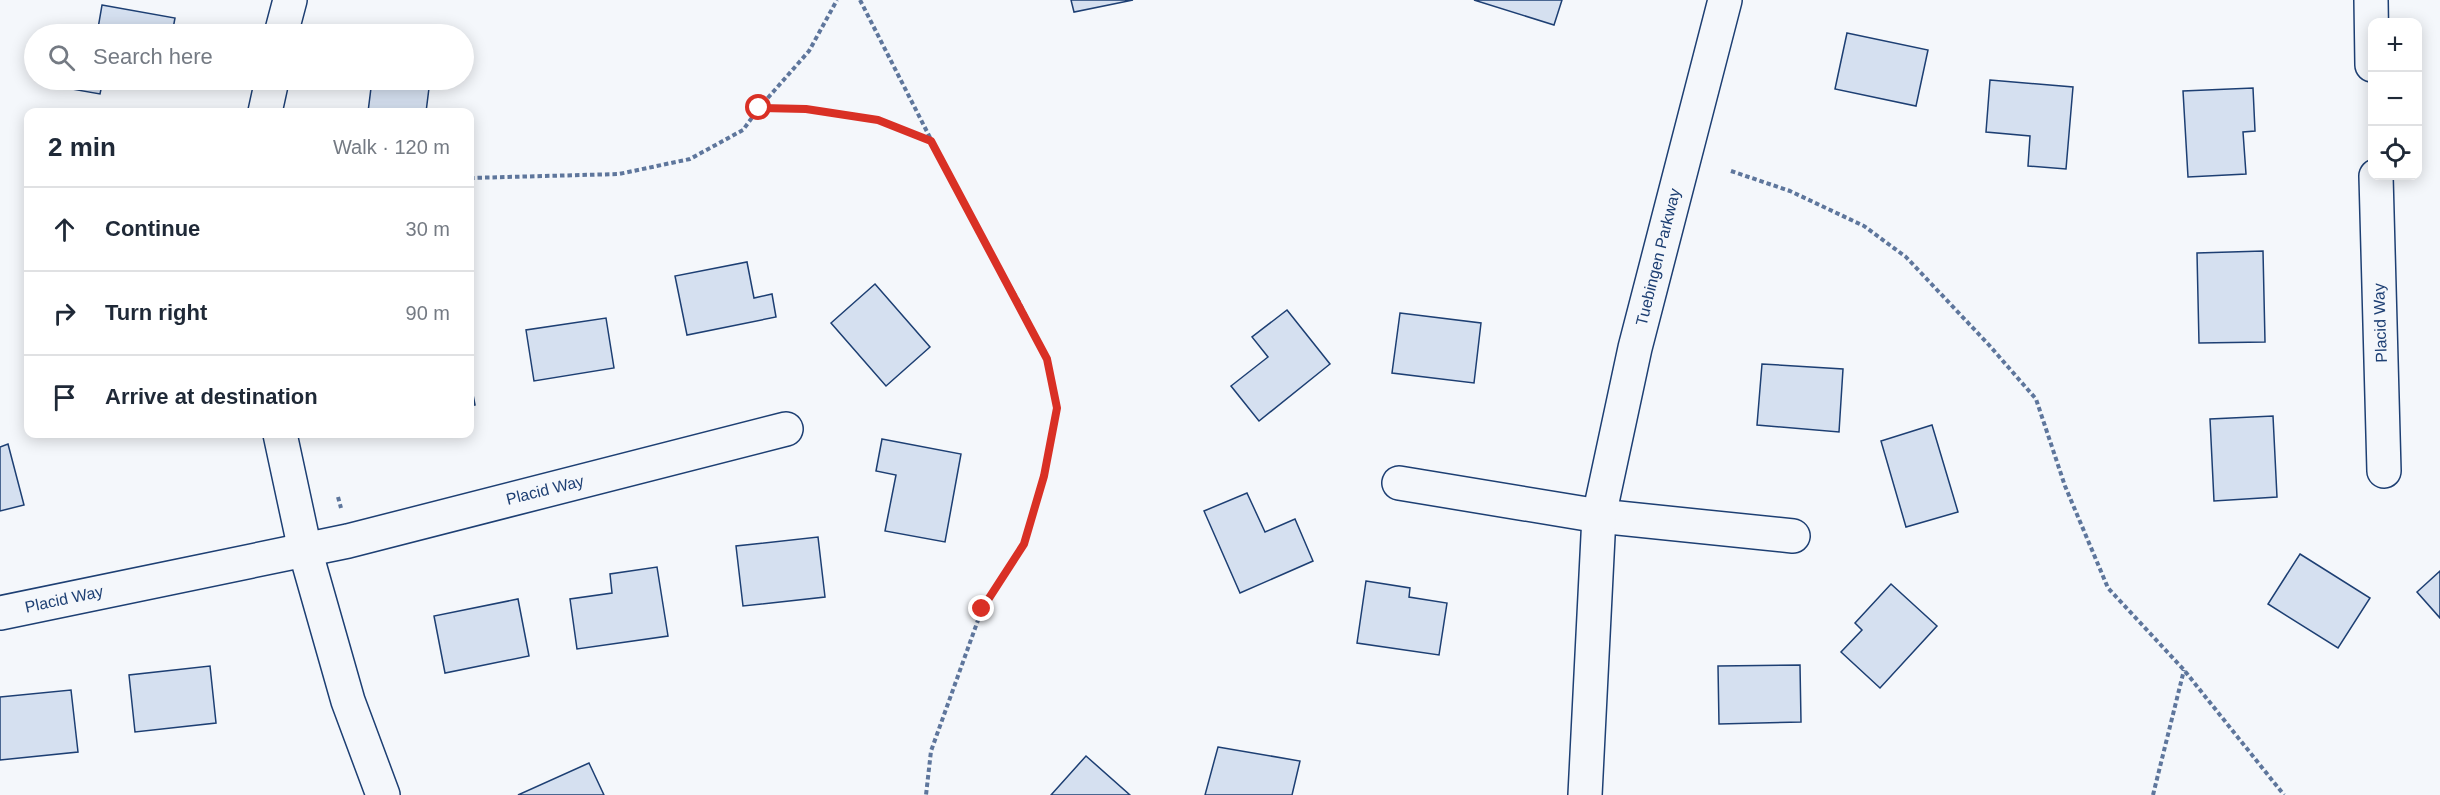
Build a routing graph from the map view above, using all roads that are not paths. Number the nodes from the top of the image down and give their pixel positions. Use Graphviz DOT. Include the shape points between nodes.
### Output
graph roads {
  1 [pos="290,0"];
  2 [pos="1725,0"];
  3 [pos="2371,0"];
  4 [pos="2372,18"];
  5 [pos="284,24"];
  6 [pos="270,90"];
  7 [pos="266,108"];
  8 [pos="2376,180"];
  9 [pos="786,429"];
  10 [pos="281,438"];
  11 [pos="2384,471"];
  12 [pos="1399,483"];
  13 [pos="1599,516"];
  14 [pos="1793,536"];
  15 [pos="305,550"];
  16 [pos="0,612"];
  17 [pos="382,795"];
  18 [pos="1585,795"];
  1 -- 5 [label="street"];
  2 -- 13 [label="street, Tuebingen Parkway" via="1635,348"];
  3 -- 4 [label="street"];
  6 -- 7 [label="street"];
  8 -- 11 [label="street, Placid Way"];
  9 -- 15 [label="street, Placid Way"];
  10 -- 15 [label="street"];
  12 -- 13 [label="street"];
  13 -- 14 [label="street"];
  13 -- 18 [label="street, Tuebingen Parkway"];
  15 -- 16 [label="street, Placid Way"];
  15 -- 17 [label="street" via="348,701"];
}
